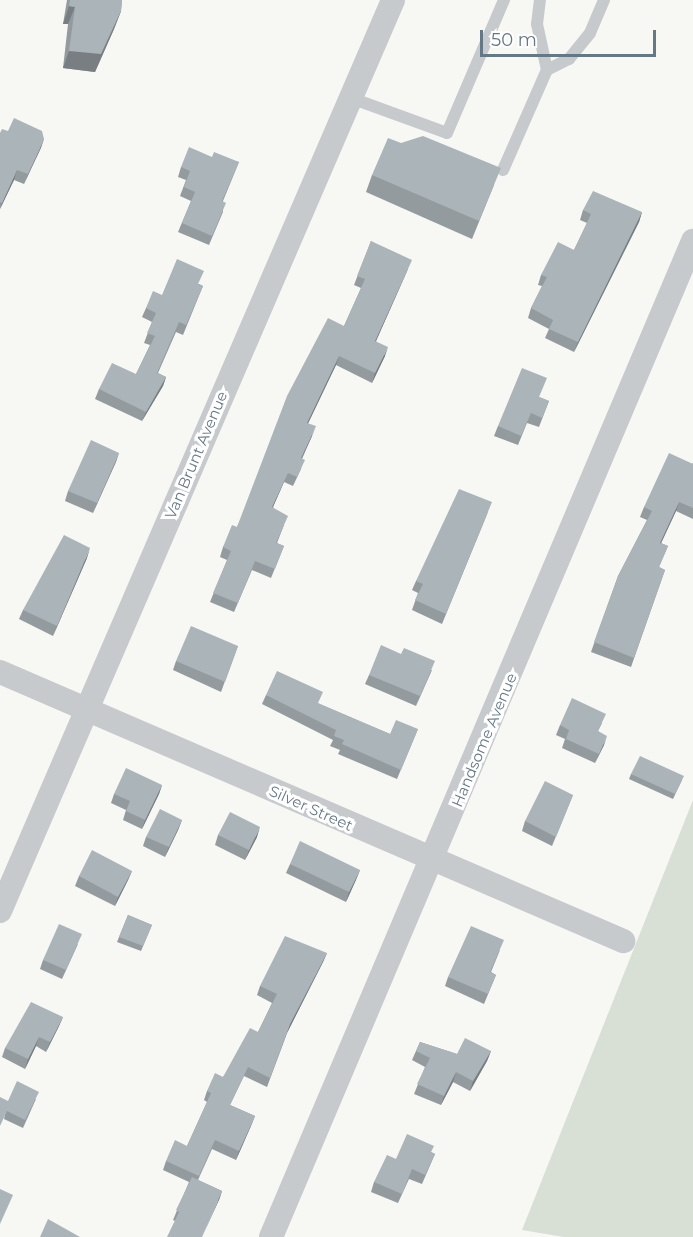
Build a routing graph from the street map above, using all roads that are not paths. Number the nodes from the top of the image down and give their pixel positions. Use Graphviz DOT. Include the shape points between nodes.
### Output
graph roads {
  1 [pos="393,0"];
  2 [pos="504,0"];
  3 [pos="540,0"];
  4 [pos="604,0"];
  5 [pos="547,70"];
  6 [pos="351,98"];
  7 [pos="503,170"];
  8 [pos="693,241"];
  9 [pos="0,672"];
  10 [pos="86,709"];
  11 [pos="433,861"];
  12 [pos="0,911"];
  13 [pos="623,941"];
  14 [pos="271,1237"];
  1 -- 6 [label="street, Van Brunt Avenue"];
  2 -- 6 [label="lane" via="447,133"];
  3 -- 5 [label="lane" via="537,24"];
  4 -- 5 [label="lane" via="590,33 569,59"];
  5 -- 7 [label="lane"];
  6 -- 10 [label="street, Van Brunt Avenue"];
  8 -- 11 [label="street, Handsome Avenue"];
  9 -- 10 [label="street, Silver Street"];
  10 -- 11 [label="street, Silver Street"];
  10 -- 12 [label="street, Van Brunt Avenue"];
  11 -- 13 [label="street, Silver Street"];
  11 -- 14 [label="street, Handsome Avenue"];
}
